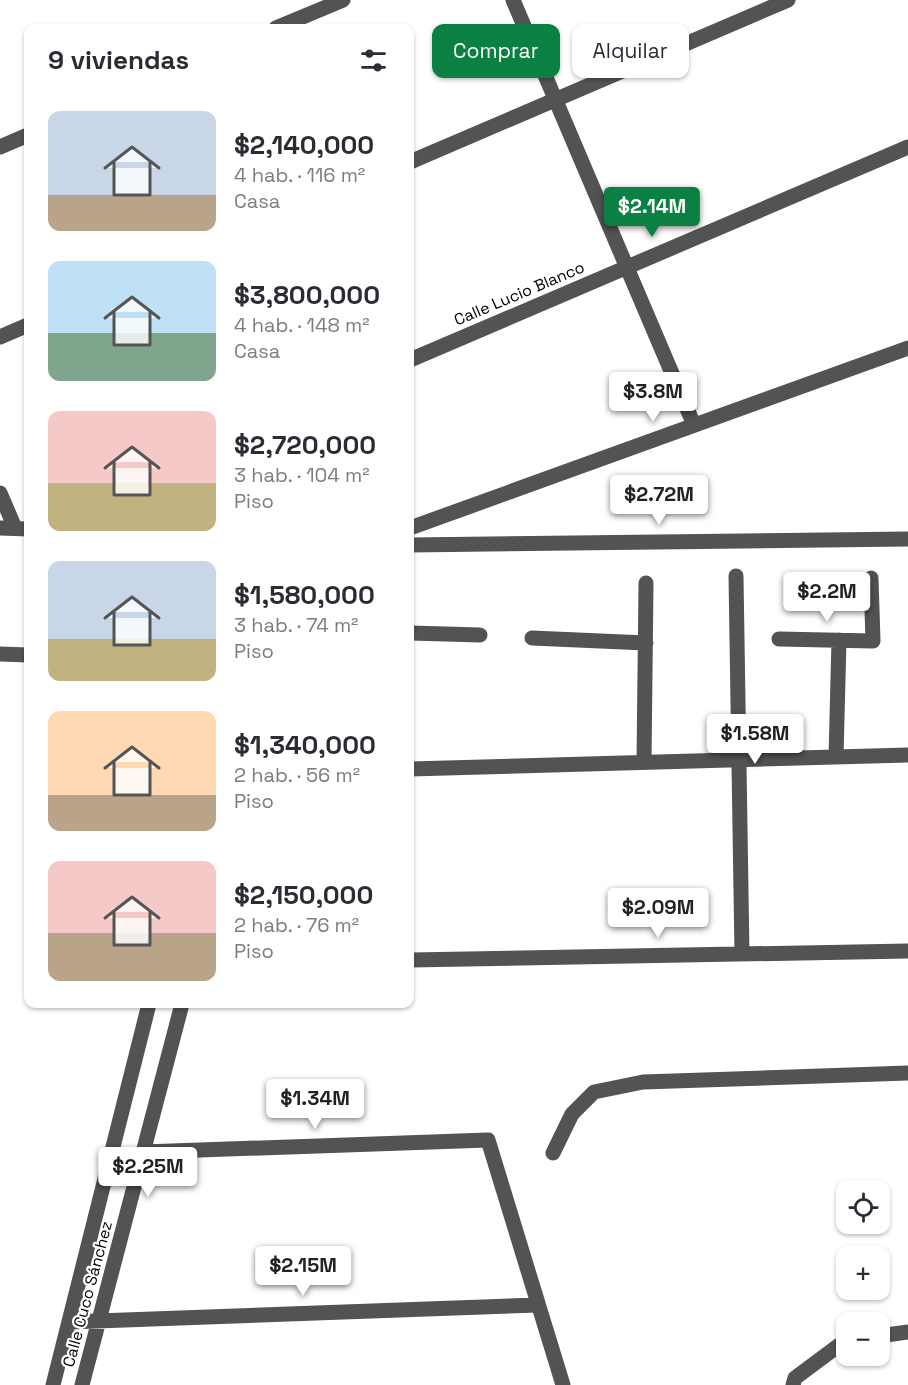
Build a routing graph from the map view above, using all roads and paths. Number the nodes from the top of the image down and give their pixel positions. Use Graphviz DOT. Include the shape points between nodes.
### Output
graph roads {
  1 [pos="343,0"];
  2 [pos="513,0"];
  3 [pos="788,0"];
  4 [pos="286,24"];
  5 [pos="555,99"];
  6 [pos="24,137"];
  7 [pos="0,147"];
  8 [pos="908,147"];
  9 [pos="414,160"];
  10 [pos="627,267"];
  11 [pos="24,327"];
  12 [pos="0,337"];
  13 [pos="908,348"];
  14 [pos="414,358"];
  15 [pos="694,425"];
  16 [pos="0,493"];
  17 [pos="18,526"];
  18 [pos="414,527"];
  19 [pos="908,539"];
  20 [pos="414,545"];
  21 [pos="736,576"];
  22 [pos="871,578"];
  23 [pos="646,583"];
  24 [pos="414,633"];
  25 [pos="480,635"];
  26 [pos="531,638"];
  27 [pos="779,639"];
  28 [pos="839,640"];
  29 [pos="646,643"];
  30 [pos="0,654"];
  31 [pos="24,655"];
  32 [pos="908,755"];
  33 [pos="836,757"];
  34 [pos="738,760"];
  35 [pos="644,762"];
  36 [pos="414,769"];
  37 [pos="908,951"];
  38 [pos="742,954"];
  39 [pos="414,960"];
  40 [pos="148,1008"];
  41 [pos="181,1008"];
  42 [pos="908,1073"];
  43 [pos="143,1152"];
  44 [pos="553,1153"];
  45 [pos="538,1305"];
  46 [pos="99,1321"];
  47 [pos="69,1322"];
  48 [pos="908,1332"];
  49 [pos="890,1334"];
  50 [pos="836,1347"];
  51 [pos="53,1385"];
  52 [pos="82,1385"];
  53 [pos="563,1385"];
  54 [pos="793,1385"];
  1 -- 4 [label="street"];
  2 -- 5 [label="street"];
  3 -- 5 [label="street"];
  5 -- 9 [label="street"];
  5 -- 10 [label="street"];
  6 -- 7 [label="street"];
  8 -- 10 [label="street, Calle Lucio Blanco"];
  10 -- 14 [label="street, Calle Lucio Blanco"];
  10 -- 15 [label="street"];
  11 -- 12 [label="street"];
  13 -- 15 [label="street"];
  15 -- 18 [label="street"];
  16 -- 17 [label="street"];
  19 -- 20 [label="street"];
  21 -- 34 [label="street"];
  22 -- 28 [label="street" via="873,641"];
  23 -- 29 [label="street"];
  24 -- 25 [label="street"];
  26 -- 29 [label="street"];
  27 -- 28 [label="street"];
  28 -- 33 [label="street"];
  29 -- 35 [label="street"];
  30 -- 31 [label="street"];
  32 -- 33 [label="street"];
  33 -- 34 [label="street"];
  34 -- 35 [label="street"];
  34 -- 38 [label="street"];
  35 -- 36 [label="street"];
  37 -- 38 [label="street"];
  38 -- 39 [label="street"];
  40 -- 47 [label="street, Calle Cuco Sánchez"];
  41 -- 43 [label="street, Calle Cuco Sánchez"];
  42 -- 44 [label="street" via="643,1082 594,1092 572,1114"];
  43 -- 45 [label="street" via="488,1140"];
  43 -- 46 [label="street, Calle Cuco Sánchez"];
  45 -- 46 [label="street"];
  45 -- 53 [label="street"];
  46 -- 47 [label="street"];
  46 -- 52 [label="street, Calle Cuco Sánchez"];
  47 -- 51 [label="street, Calle Cuco Sánchez"];
  48 -- 49 [label="street"];
  50 -- 54 [label="street" via="795,1378"];
}
